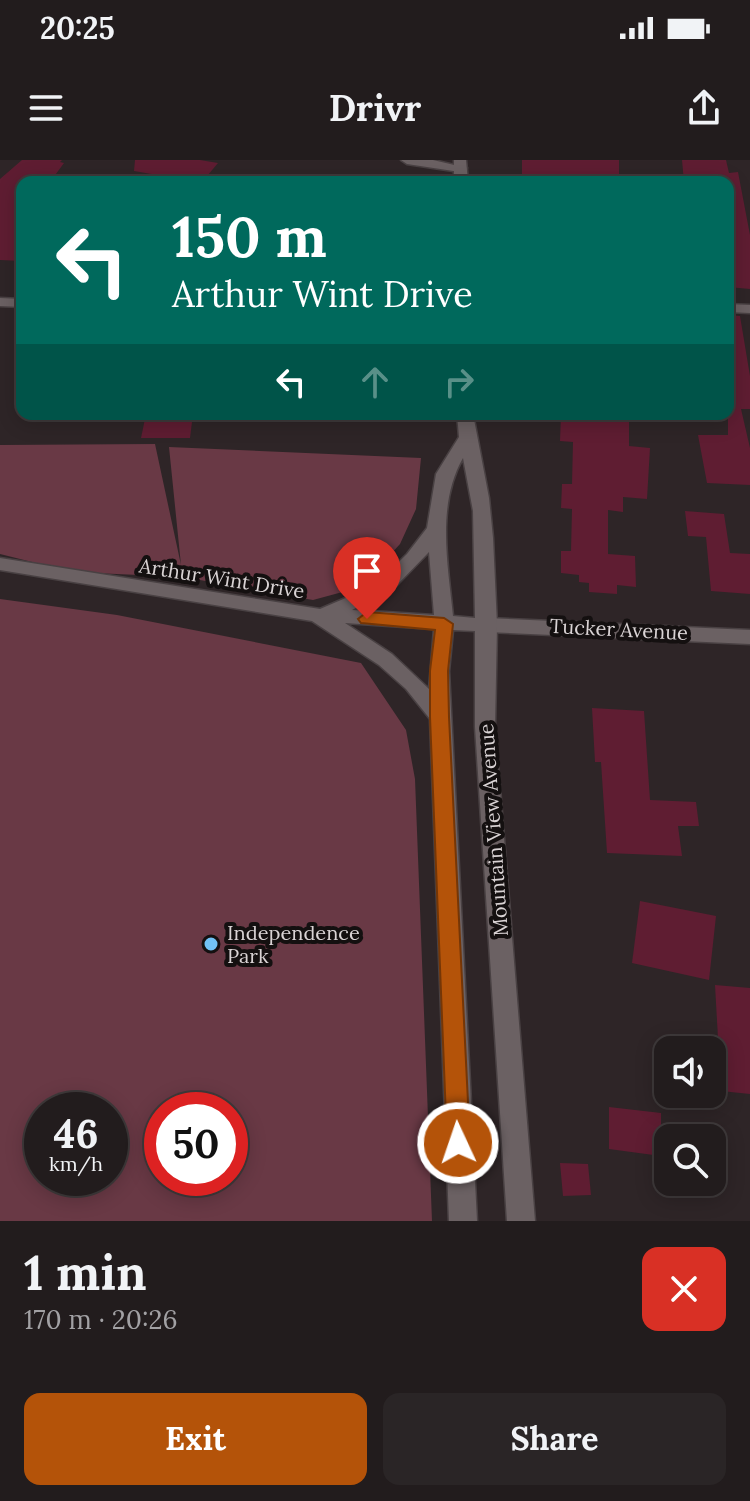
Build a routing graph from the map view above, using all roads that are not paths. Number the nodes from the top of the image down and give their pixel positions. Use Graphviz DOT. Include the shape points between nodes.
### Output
graph roads {
  1 [pos="407,160"];
  2 [pos="460,170"];
  3 [pos="465,420"];
  4 [pos="465,440"];
  5 [pos="436,529"];
  6 [pos="0,564"];
  7 [pos="316,615"];
  8 [pos="444,624"];
  9 [pos="487,625"];
  10 [pos="750,637"];
  11 [pos="440,717"];
  12 [pos="463,1221"];
  13 [pos="521,1221"];
  1 -- 2 [label="main road"];
  3 -- 4 [label="main road, Mountain View Avenue"];
  4 -- 5 [label="main road" via="445,474"];
  4 -- 9 [label="main road, Mountain View Avenue" via="478,476 482,509"];
  5 -- 7 [label="main road" via="403,573 361,601"];
  5 -- 8 [label="main road"];
  6 -- 7 [label="main road, Arthur Wint Drive"];
  7 -- 8 [label="main road, Arthur Wint Drive"];
  7 -- 11 [label="main road" via="394,663"];
  8 -- 9 [label="main road, Arthur Wint Drive"];
  8 -- 11 [label="main road"];
  9 -- 10 [label="main road, Tucker Avenue"];
  9 -- 13 [label="main road, Mountain View Avenue" via="485,727"];
  11 -- 12 [label="main road"];
}
